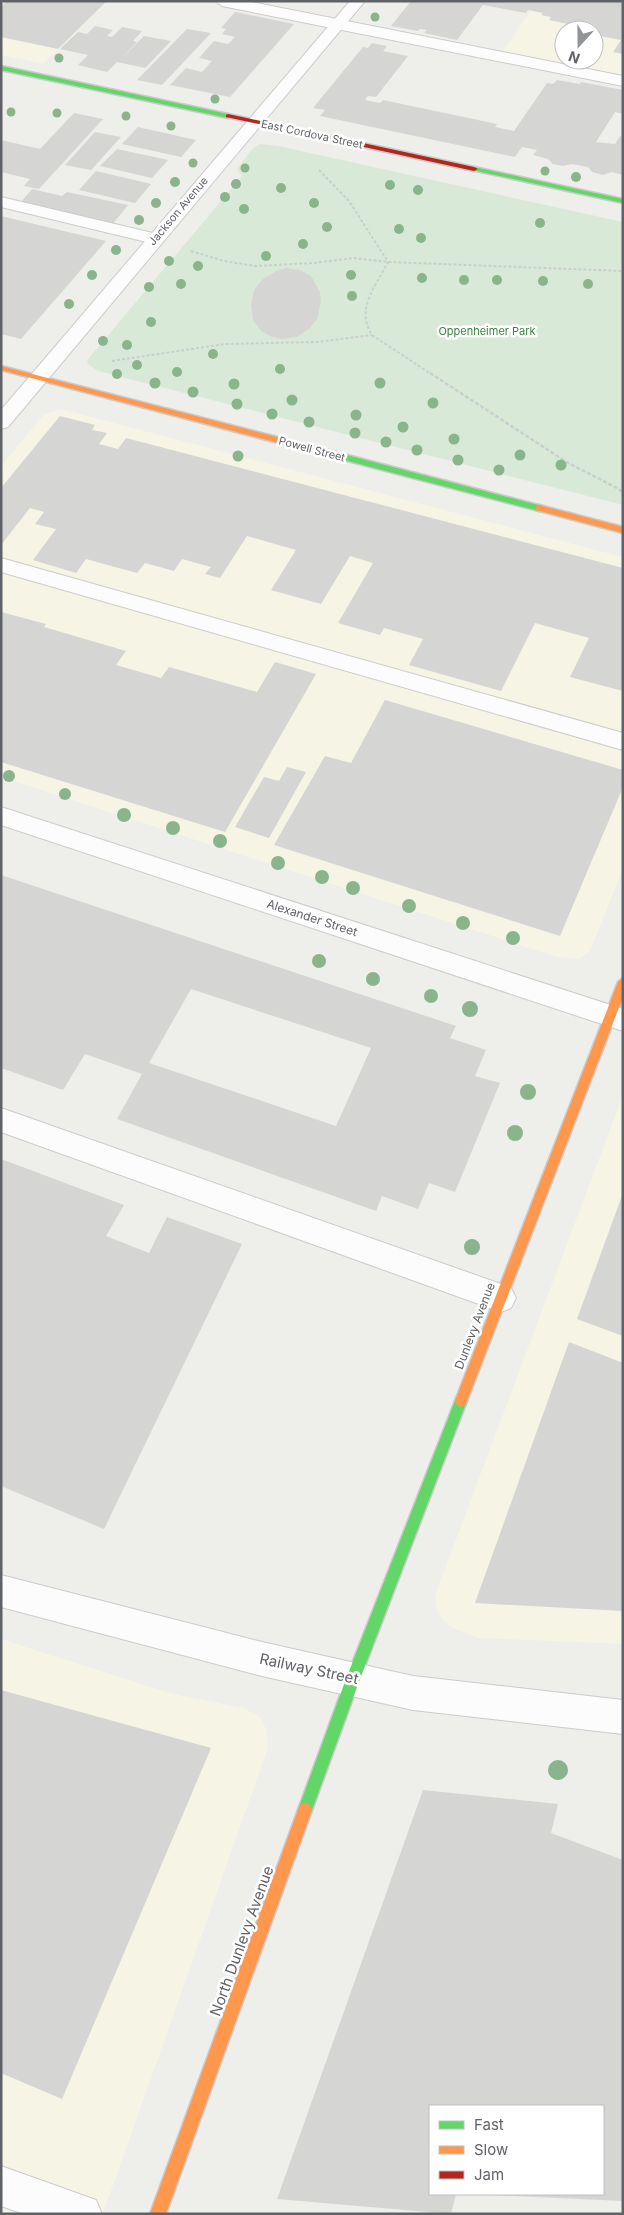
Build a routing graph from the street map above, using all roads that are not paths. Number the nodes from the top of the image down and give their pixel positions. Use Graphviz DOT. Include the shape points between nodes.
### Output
graph roads {
  1 [pos="222,1"];
  2 [pos="358,1"];
  3 [pos="338,24"];
  4 [pos="1,68"];
  5 [pos="623,81"];
  6 [pos="253,122"];
  7 [pos="623,201"];
  8 [pos="1,202"];
  9 [pos="155,239"];
  10 [pos="1,368"];
  11 [pos="40,378"];
  12 [pos="1,423"];
  13 [pos="623,530"];
  14 [pos="1,565"];
  15 [pos="623,742"];
  16 [pos="1,816"];
  17 [pos="623,982"];
  18 [pos="616,1018"];
  19 [pos="1,1120"];
  20 [pos="500,1298"];
  21 [pos="1,1591"];
  22 [pos="353,1679"];
  23 [pos="623,1717"];
  24 [pos="1,2186"];
  25 [pos="82,2214"];
  26 [pos="158,2214"];
  1 -- 3 [label="street"];
  2 -- 3 [label="street, Jackson Avenue"];
  3 -- 5 [label="street"];
  3 -- 6 [label="street, Jackson Avenue"];
  4 -- 6 [label="main road, East Cordova Street"];
  6 -- 7 [label="main road, East Cordova Street"];
  6 -- 9 [label="street, Jackson Avenue"];
  8 -- 9 [label="street"];
  9 -- 11 [label="street, Jackson Avenue"];
  10 -- 11 [label="main road, Powell Street"];
  11 -- 12 [label="street, Jackson Avenue"];
  11 -- 13 [label="main road, Powell Street"];
  14 -- 15 [label="street"];
  16 -- 18 [label="street, Alexander Street"];
  17 -- 18 [label="main road, Dunlevy Avenue"];
  18 -- 20 [label="main road, Dunlevy Avenue"];
  19 -- 20 [label="street"];
  20 -- 22 [label="main road, Dunlevy Avenue"];
  21 -- 22 [label="street, Railway Street" via="262,1660"];
  22 -- 23 [label="street, Railway Street" via="414,1693"];
  22 -- 26 [label="main road, North Dunlevy Avenue"];
  24 -- 25 [label="street"];
}
